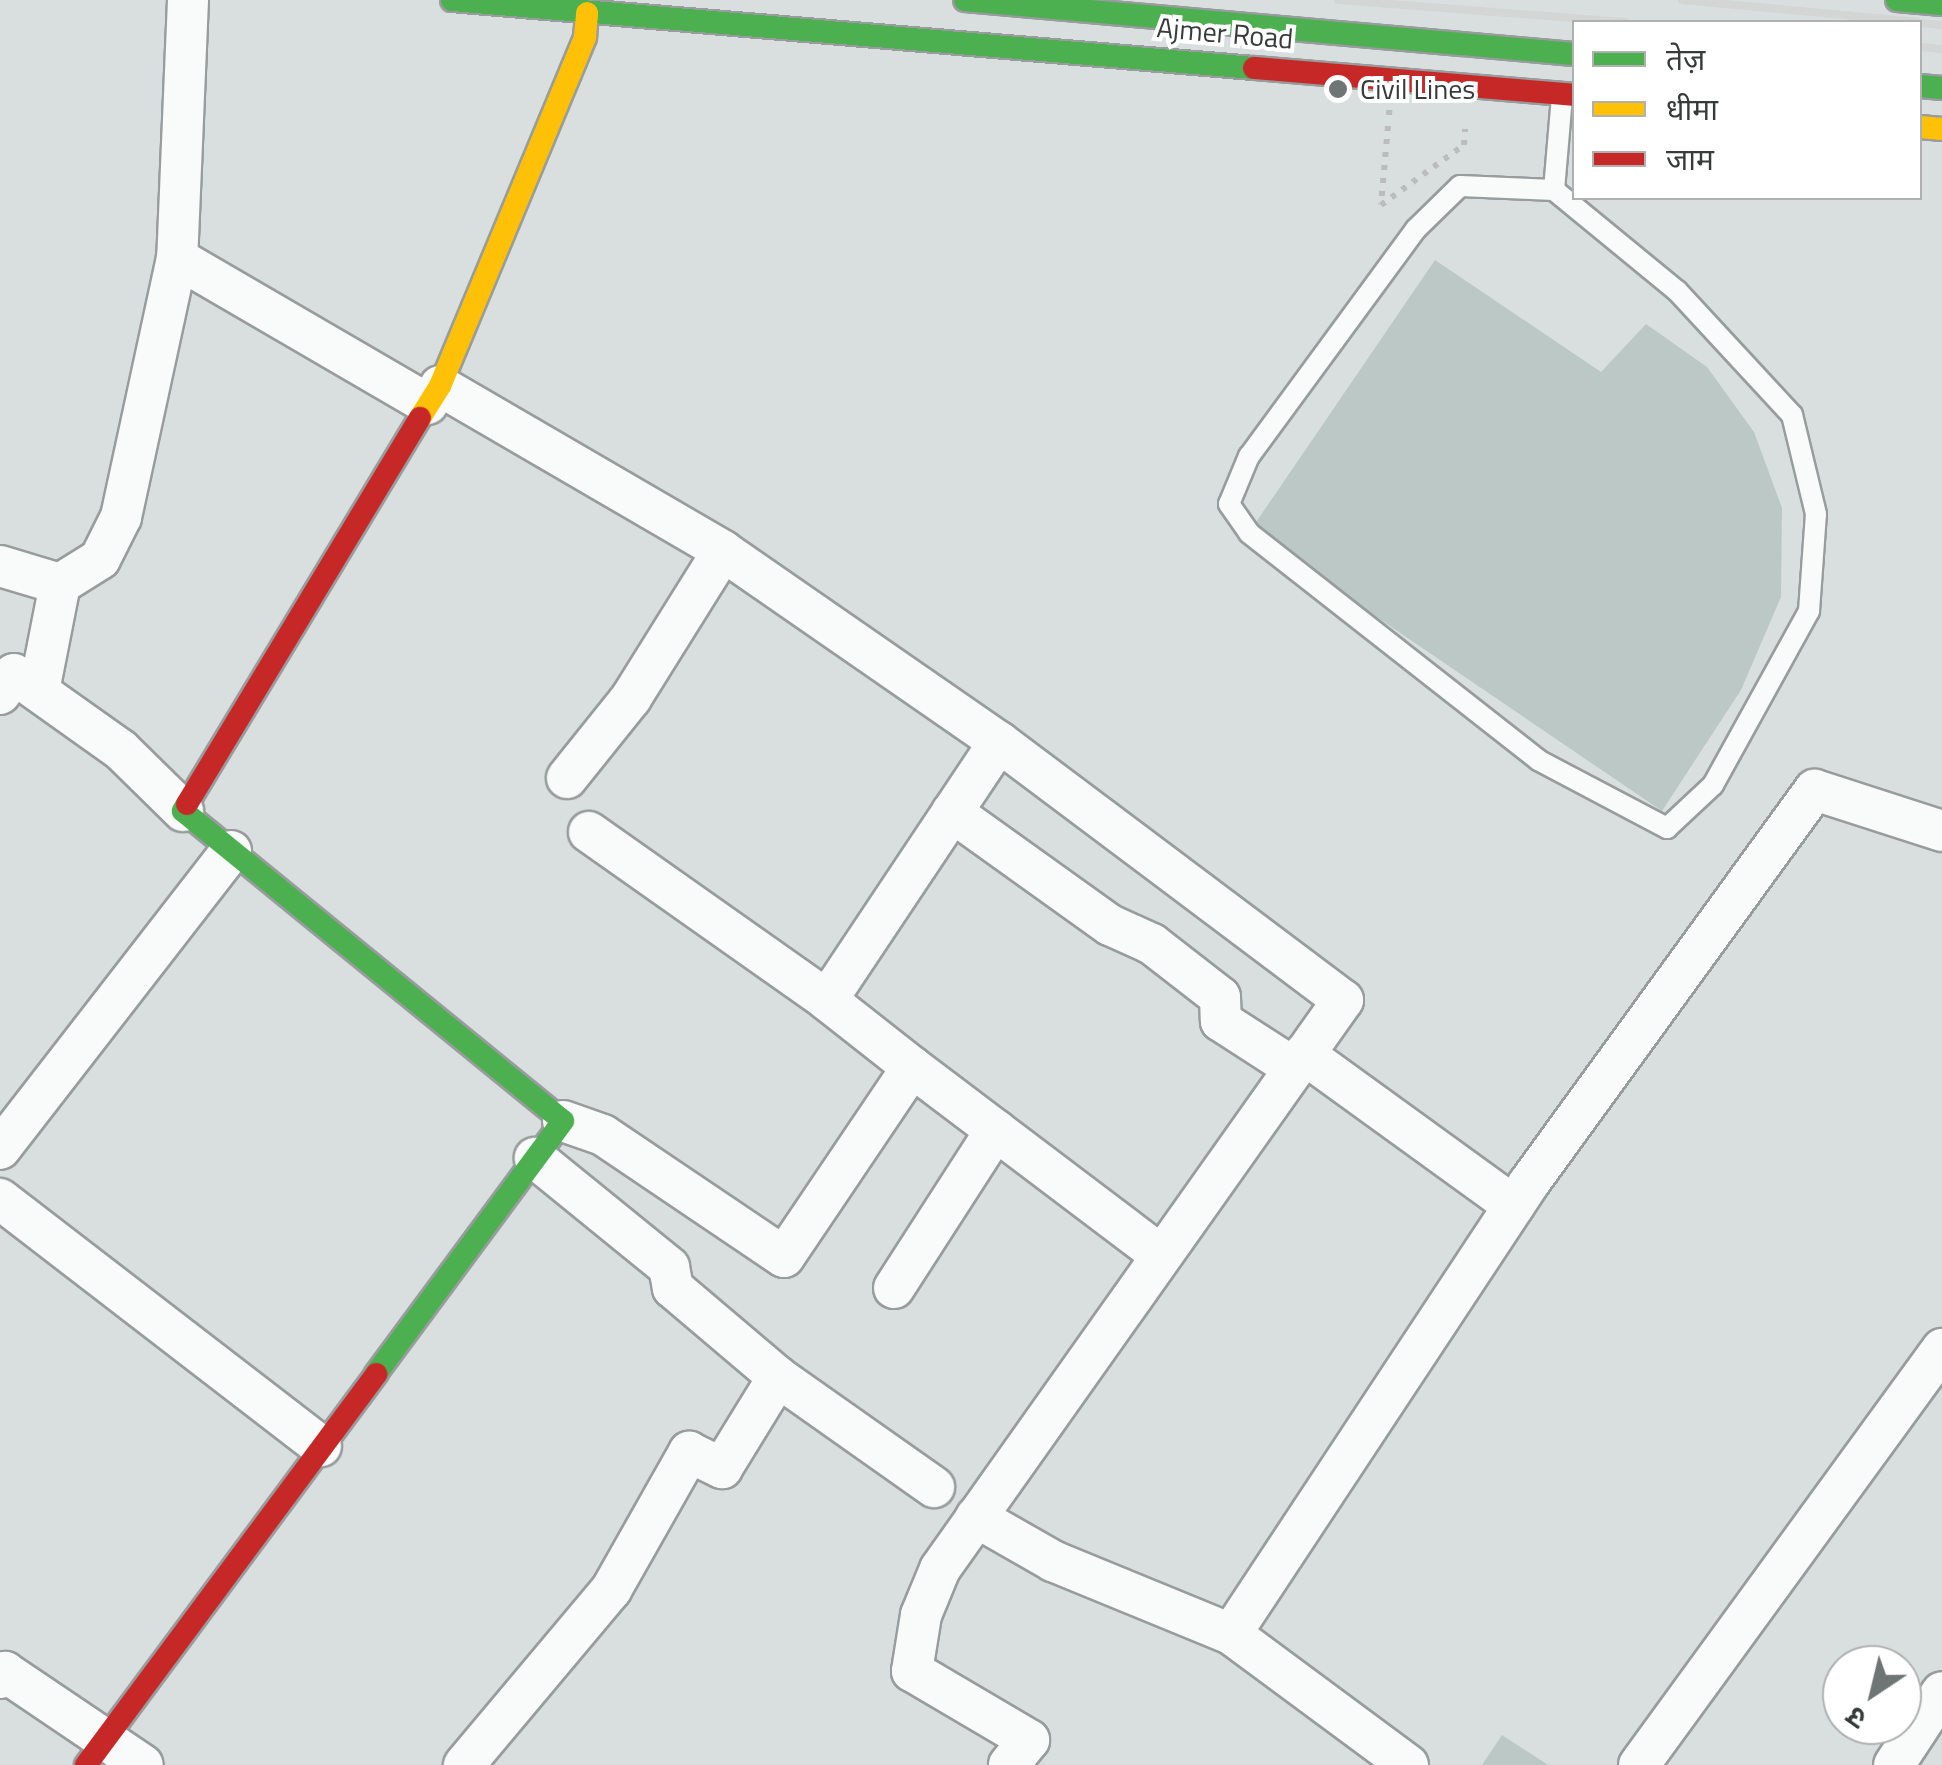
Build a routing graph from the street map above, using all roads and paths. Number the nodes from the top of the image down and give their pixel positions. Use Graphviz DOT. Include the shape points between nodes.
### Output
graph roads {
  1 [pos="188,0"];
  2 [pos="452,0"];
  3 [pos="964,0"];
  4 [pos="1107,0"];
  5 [pos="1897,0"];
  6 [pos="1942,4"];
  7 [pos="587,13"];
  8 [pos="1103,53"];
  9 [pos="1572,54"];
  10 [pos="1467,85"];
  11 [pos="1568,94"];
  12 [pos="1389,115"];
  13 [pos="1554,190"];
  14 [pos="177,258"];
  15 [pos="434,395"];
  16 [pos="723,551"];
  17 [pos="0,566"];
  18 [pos="60,584"];
  19 [pos="13,682"];
  20 [pos="999,742"];
  21 [pos="567,778"];
  22 [pos="183,812"];
  23 [pos="952,812"];
  24 [pos="1942,831"];
  25 [pos="589,832"];
  26 [pos="231,850"];
  27 [pos="826,1000"];
  28 [pos="1299,1061"];
  29 [pos="912,1066"];
  30 [pos="563,1121"];
  31 [pos="996,1130"];
  32 [pos="0,1149"];
  33 [pos="535,1158"];
  34 [pos="0,1198"];
  35 [pos="1514,1206"];
  36 [pos="1161,1255"];
  37 [pos="894,1288"];
  38 [pos="1942,1349"];
  39 [pos="778,1377"];
  40 [pos="321,1446"];
  41 [pos="934,1487"];
  42 [pos="976,1516"];
  43 [pos="1232,1634"];
  44 [pos="0,1678"];
  45 [pos="1942,1692"];
  46 [pos="96,1751"];
  47 [pos="143,1765"];
  48 [pos="464,1765"];
  49 [pos="1009,1765"];
  50 [pos="1408,1765"];
  51 [pos="1639,1765"];
  52 [pos="1894,1765"];
  1 -- 14 [label="street"];
  2 -- 7 [label="main road, Ajmer Road"];
  3 -- 9 [label="main road, bridge"];
  4 -- 8 [label="main road"];
  5 -- 6 [label="main road"];
  7 -- 8 [label="main road, Ajmer Road"];
  7 -- 15 [label="main road" via="585,37"];
  8 -- 10 [label="main road, Ajmer Road"];
  10 -- 11 [label="main road, Ajmer Road"];
  10 -- 12 [label="path" via="1464,145 1381,205"];
  11 -- 13 [label="lane"];
  13 -- 13 [label="lane" via="1677,291 1792,415 1816,514 1810,611 1713,785 1667,828 1538,760 1263,545 1228,504 1249,456 1427,218 1460,186"];
  14 -- 15 [label="street"];
  14 -- 18 [label="street" via="121,517 100,558"];
  15 -- 16 [label="street"];
  15 -- 22 [label="main road"];
  16 -- 20 [label="street"];
  16 -- 21 [label="street" via="631,698"];
  17 -- 18 [label="street"];
  18 -- 19 [label="street"];
  19 -- 22 [label="street" via="121,750"];
  20 -- 23 [label="street"];
  20 -- 28 [label="street" via="1343,1000"];
  22 -- 26 [label="main road"];
  23 -- 27 [label="street"];
  23 -- 28 [label="street" via="1220,997 1221,1022"];
  24 -- 35 [label="street" via="1814,790"];
  25 -- 27 [label="street"];
  26 -- 30 [label="main road"];
  26 -- 32 [label="street"];
  27 -- 29 [label="street"];
  28 -- 35 [label="street"];
  28 -- 36 [label="street"];
  29 -- 30 [label="street" via="784,1257 603,1135"];
  29 -- 31 [label="street"];
  30 -- 33 [label="main road"];
  31 -- 36 [label="street"];
  31 -- 37 [label="street"];
  33 -- 39 [label="street" via="668,1267 673,1288"];
  33 -- 40 [label="main road"];
  34 -- 40 [label="street"];
  35 -- 43 [label="street"];
  36 -- 42 [label="street"];
  38 -- 51 [label="street"];
  39 -- 41 [label="street"];
  39 -- 48 [label="street" via="722,1468 689,1452 611,1590"];
  40 -- 46 [label="main road"];
  42 -- 43 [label="street" via="1054,1562"];
  42 -- 49 [label="street" via="940,1569 921,1615 912,1671 1029,1740"];
  43 -- 50 [label="street"];
  44 -- 46 [label="street" via="5,1672"];
  45 -- 52 [label="street"];
  46 -- 47 [label="street"];
}
